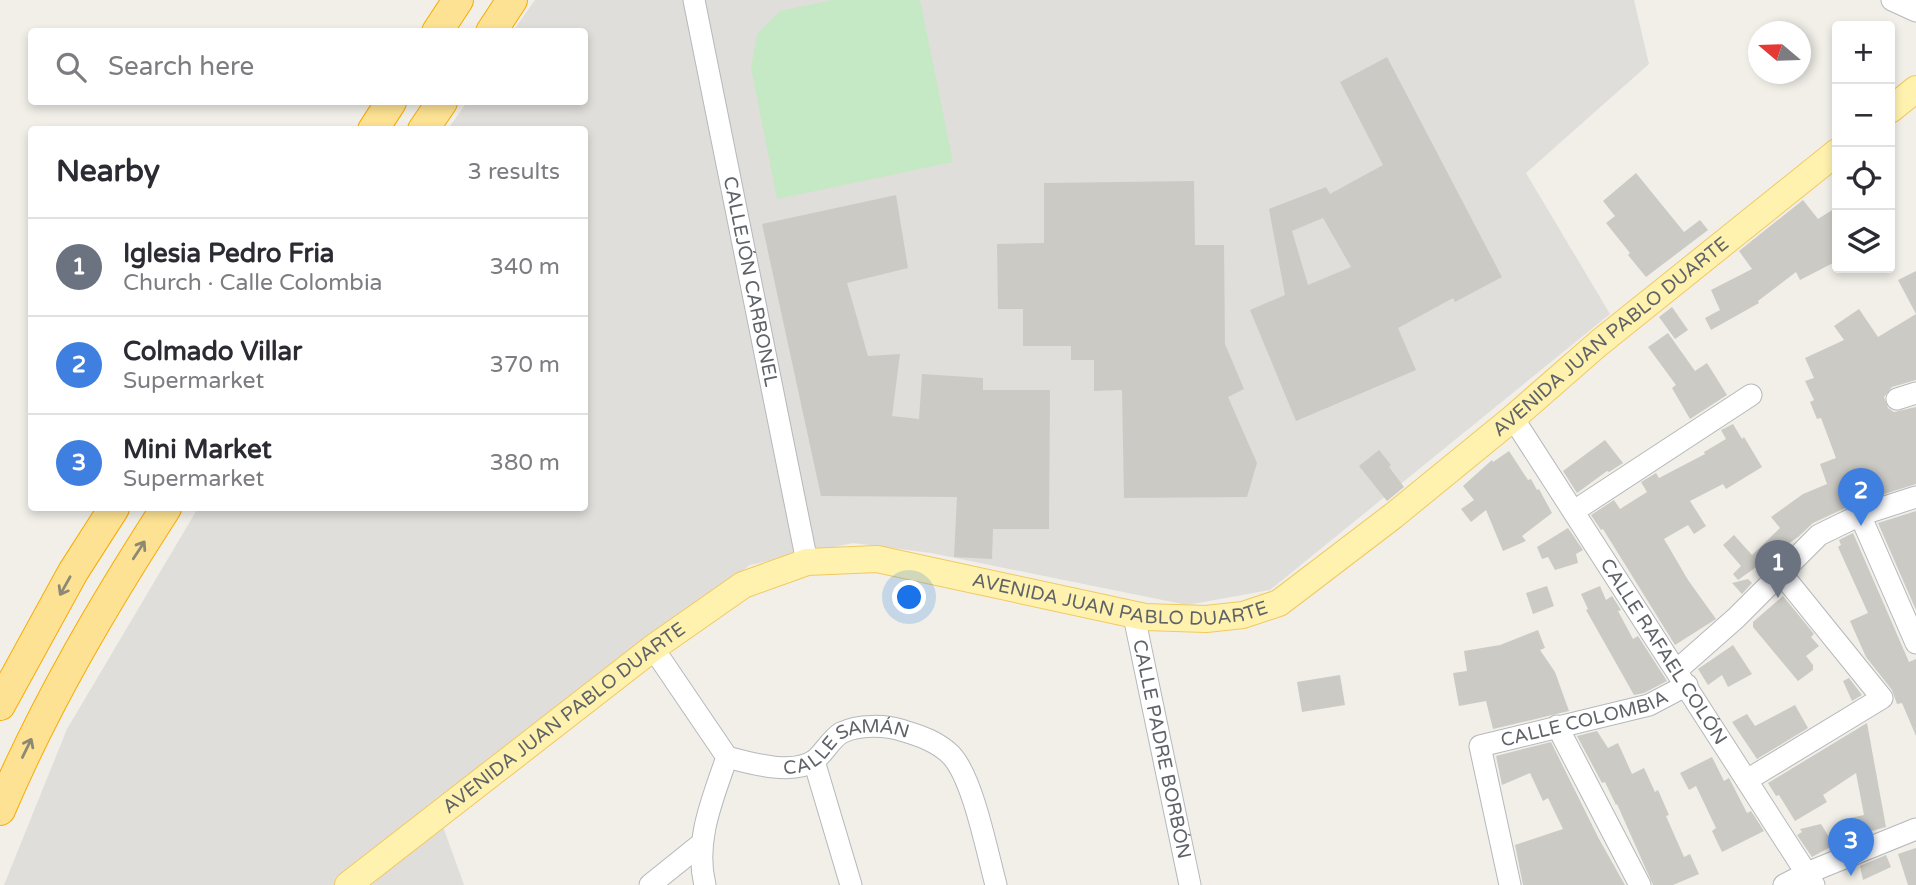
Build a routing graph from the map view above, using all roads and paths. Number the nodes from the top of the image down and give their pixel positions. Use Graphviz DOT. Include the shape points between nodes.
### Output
graph roads {
  1 [pos="458,0"];
  2 [pos="512,0"];
  3 [pos="694,0"];
  4 [pos="1892,0"];
  5 [pos="1916,12"];
  6 [pos="440,28"];
  7 [pos="494,28"];
  8 [pos="1916,89"];
  9 [pos="389,105"];
  10 [pos="440,105"];
  11 [pos="1895,106"];
  12 [pos="376,126"];
  13 [pos="426,126"];
  14 [pos="1832,156"];
  15 [pos="1751,395"];
  16 [pos="1513,418"];
  17 [pos="1916,497"];
  18 [pos="112,511"];
  19 [pos="164,511"];
  20 [pos="1574,511"];
  21 [pos="1860,515"];
  22 [pos="807,562"];
  23 [pos="1781,573"];
  24 [pos="1134,616"];
  25 [pos="1916,643"];
  26 [pos="653,648"];
  27 [pos="1682,677"];
  28 [pos="0,705"];
  29 [pos="1557,726"];
  30 [pos="727,757"];
  31 [pos="814,761"];
  32 [pos="1747,780"];
  33 [pos="0,810"];
  34 [pos="1916,829"];
  35 [pos="701,844"];
  36 [pos="1810,879"];
  37 [pos="348,885"];
  38 [pos="650,885"];
  39 [pos="705,885"];
  40 [pos="851,885"];
  41 [pos="996,885"];
  42 [pos="1190,885"];
  43 [pos="1510,885"];
  44 [pos="1640,885"];
  45 [pos="1784,885"];
  1 -- 6 [label="highway"];
  2 -- 7 [label="highway"];
  3 -- 22 [label="street, CALLEJÓN CARBONEL"];
  4 -- 5 [label="street"];
  8 -- 11 [label="main road"];
  9 -- 12 [label="highway"];
  10 -- 13 [label="highway"];
  14 -- 16 [label="main road, AVENIDA JUAN PABLO DUARTE"];
  15 -- 20 [label="street"];
  16 -- 20 [label="street, CALLE RAFAEL COLÓN"];
  16 -- 24 [label="main road, AVENIDA JUAN PABLO DUARTE" via="1279,603 1243,615 1206,619"];
  17 -- 21 [label="street, CALLE COLOMBIA"];
  18 -- 28 [label="highway, one-way"];
  33 -- 19 [label="highway, one-way" via="67,671"];
  20 -- 27 [label="street, CALLE RAFAEL COLÓN"];
  21 -- 23 [label="street, CALLE COLOMBIA" via="1819,535"];
  21 -- 25 [label="street"];
  22 -- 24 [label="main road, AVENIDA JUAN PABLO DUARTE" via="877,559"];
  22 -- 26 [label="main road, AVENIDA JUAN PABLO DUARTE" via="743,585"];
  23 -- 27 [label="street, CALLE COLOMBIA"];
  23 -- 32 [label="street" via="1882,698"];
  24 -- 42 [label="street, CALLE PADRE BORBÓN"];
  26 -- 30 [label="street"];
  26 -- 37 [label="main road, AVENIDA JUAN PABLO DUARTE"];
  27 -- 29 [label="street, CALLE COLOMBIA" via="1649,705"];
  27 -- 32 [label="street, CALLE RAFAEL COLÓN"];
  29 -- 43 [label="street, CALLE COLOMBIA" via="1480,746"];
  29 -- 44 [label="street"];
  30 -- 31 [label="street, CALLE SAMÁN" via="760,766 796,767"];
  30 -- 35 [label="street"];
  31 -- 40 [label="street"];
  31 -- 41 [label="street, CALLE SAMÁN" via="840,733 864,727 892,727 940,745 953,757 968,785"];
  32 -- 36 [label="street, CALLE RAFAEL COLÓN"];
  34 -- 36 [label="street"];
  35 -- 38 [label="street"];
  35 -- 39 [label="street"];
  36 -- 45 [label="street"];
}
